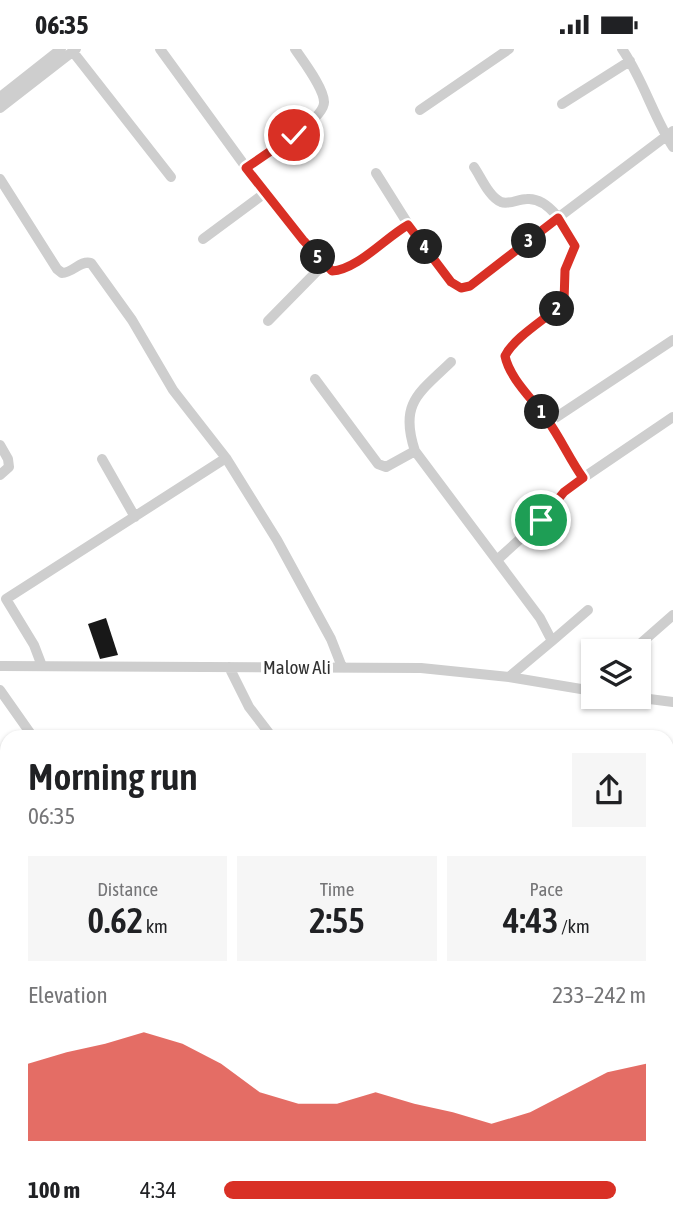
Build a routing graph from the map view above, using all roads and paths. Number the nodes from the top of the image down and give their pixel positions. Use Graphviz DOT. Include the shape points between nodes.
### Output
graph roads {
  1 [pos="61,49"];
  2 [pos="160,49"];
  3 [pos="295,49"];
  4 [pos="509,49"];
  5 [pos="622,49"];
  6 [pos="75,51"];
  7 [pos="496,53"];
  8 [pos="630,61"];
  9 [pos="0,97"];
  10 [pos="562,104"];
  11 [pos="0,108"];
  12 [pos="419,110"];
  13 [pos="669,134"];
  14 [pos="673,147"];
  15 [pos="474,167"];
  16 [pos="246,168"];
  17 [pos="376,173"];
  18 [pos="171,177"];
  19 [pos="0,179"];
  20 [pos="265,193"];
  21 [pos="558,218"];
  22 [pos="408,225"];
  23 [pos="203,239"];
  24 [pos="324,264"];
  25 [pos="268,321"];
  26 [pos="673,340"];
  27 [pos="452,362"];
  28 [pos="315,379"];
  29 [pos="673,417"];
  30 [pos="549,422"];
  31 [pos="0,445"];
  32 [pos="415,451"];
  33 [pos="226,458"];
  34 [pos="102,459"];
  35 [pos="0,475"];
  36 [pos="583,478"];
  37 [pos="135,517"];
  38 [pos="497,560"];
  39 [pos="3,595"];
  40 [pos="588,610"];
  41 [pos="673,615"];
  42 [pos="646,639"];
  43 [pos="552,641"];
  44 [pos="0,666"];
  45 [pos="42,666"];
  46 [pos="229,667"];
  47 [pos="342,667"];
  48 [pos="509,677"];
  49 [pos="581,689"];
  50 [pos="0,690"];
  51 [pos="651,699"];
  52 [pos="673,702"];
  53 [pos="28,730"];
  54 [pos="267,730"];
  1 -- 9 [label="street"];
  2 -- 16 [label="street"];
  3 -- 16 [label="street" via="320,90 323,108"];
  4 -- 7 [label="street"];
  5 -- 8 [label="street"];
  6 -- 11 [label="street"];
  6 -- 18 [label="street"];
  7 -- 12 [label="street"];
  8 -- 10 [label="street"];
  8 -- 13 [label="street"];
  13 -- 14 [label="street"];
  13 -- 21 [label="street"];
  15 -- 21 [label="street" via="499,201 532,198"];
  16 -- 20 [label="street"];
  17 -- 22 [label="street"];
  19 -- 33 [label="street" via="60,271 67,273 86,262 94,265 173,390"];
  20 -- 23 [label="street"];
  20 -- 24 [label="street"];
  21 -- 22 [label="street" via="465,288 451,282"];
  21 -- 30 [label="street" via="575,246 565,270 564,302 505,356"];
  22 -- 24 [label="street" via="341,271"];
  24 -- 25 [label="street"];
  26 -- 30 [label="street"];
  27 -- 32 [label="street" via="419,394 410,411 409,433"];
  28 -- 32 [label="street" via="378,464 386,467"];
  29 -- 36 [label="street"];
  30 -- 36 [label="street"];
  31 -- 35 [label="street" via="9,467"];
  32 -- 38 [label="street"];
  33 -- 37 [label="street"];
  33 -- 47 [label="street" via="302,582"];
  34 -- 37 [label="street"];
  36 -- 38 [label="street"];
  37 -- 39 [label="street"];
  38 -- 43 [label="street"];
  39 -- 45 [label="street"];
  40 -- 43 [label="street"];
  41 -- 42 [label="street"];
  43 -- 48 [label="street"];
  44 -- 45 [label="street, Malow Ali"];
  45 -- 46 [label="street, Malow Ali"];
  46 -- 47 [label="street, Malow Ali"];
  46 -- 54 [label="street"];
  47 -- 48 [label="street, Malow Ali" via="421,668"];
  48 -- 49 [label="street, Malow Ali"];
  50 -- 53 [label="street"];
  51 -- 52 [label="street"];
}
